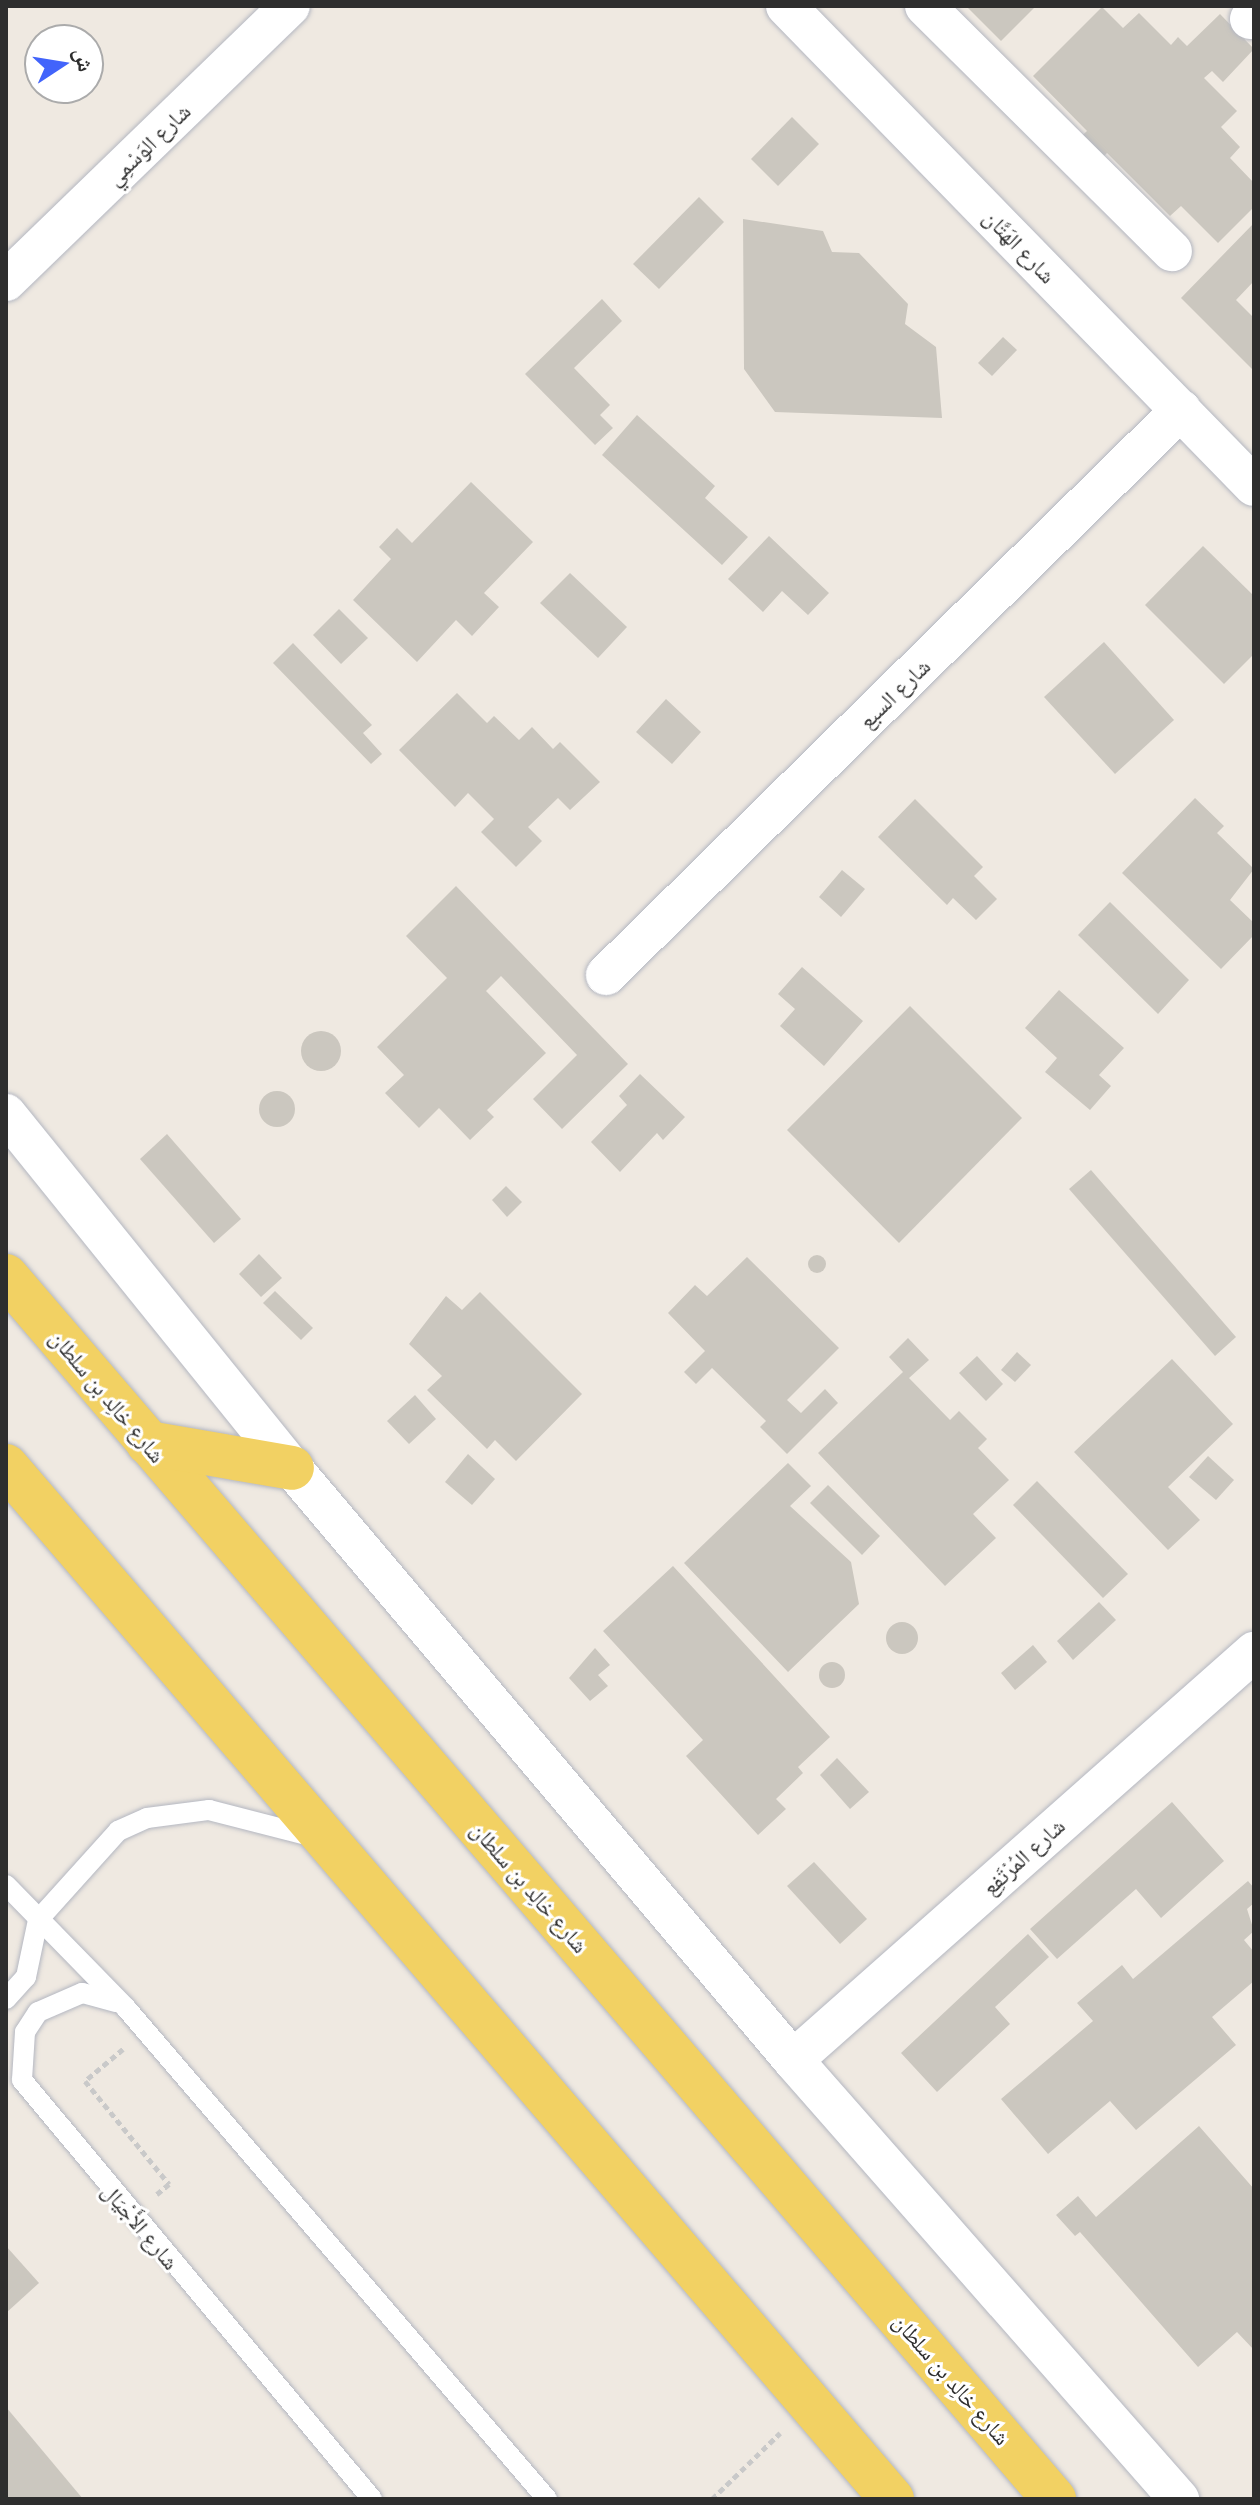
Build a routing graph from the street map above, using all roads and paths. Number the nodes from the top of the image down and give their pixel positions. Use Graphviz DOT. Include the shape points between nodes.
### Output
graph roads {
  1 [pos="290,6"];
  2 [pos="786,6"];
  3 [pos="925,6"];
  4 [pos="1172,251"];
  5 [pos="6,281"];
  6 [pos="1181,410"];
  7 [pos="1254,486"];
  8 [pos="606,975"];
  9 [pos="6,1114"];
  10 [pos="6,1276"];
  11 [pos="148,1443"];
  12 [pos="6,1466"];
  13 [pos="292,1468"];
  14 [pos="1254,1652"];
  15 [pos="328,1841"];
  16 [pos="6,1885"];
  17 [pos="38,1920"];
  18 [pos="6,1999"];
  19 [pos="126,2008"];
  20 [pos="146,2031"];
  21 [pos="793,2060"];
  22 [pos="132,2215"];
  23 [pos="810,2403"];
  24 [pos="372,2499"];
  25 [pos="547,2499"];
  26 [pos="712,2499"];
  27 [pos="892,2499"];
  28 [pos="1054,2499"];
  29 [pos="1179,2499"];
  1 -- 5 [label="street, شارع الوَسْمِي"];
  2 -- 6 [label="street, شارع الهَتَّان"];
  3 -- 4 [label="street"];
  6 -- 7 [label="street, شارع الهَتَّان"];
  6 -- 8 [label="street, شارع السبع"];
  9 -- 13 [label="street"];
  10 -- 11 [label="main road, شارع خالِد بن سلطان"];
  11 -- 13 [label="main road"];
  11 -- 28 [label="main road, شارع خالِد بن سلطان"];
  12 -- 15 [label="main road"];
  13 -- 21 [label="street"];
  14 -- 21 [label="street, شارع المُرْتَفِع"];
  15 -- 17 [label="lane" via="209,1810 147,1818 93,1852"];
  15 -- 23 [label="main road"];
  16 -- 17 [label="lane"];
  17 -- 18 [label="lane" via="26,1977"];
  17 -- 19 [label="lane"];
  19 -- 20 [label="lane"];
  19 -- 22 [label="lane, شارع الأَجْيَال" via="82,1993 58,1998 38,2012 19,2055 22,2080 34,2101"];
  20 -- 22 [label="path" via="85,2081 169,2184"];
  20 -- 25 [label="lane"];
  21 -- 29 [label="street"];
  22 -- 24 [label="lane, شارع الأَجْيَال"];
  23 -- 26 [label="path"];
  23 -- 27 [label="main road"];
}
